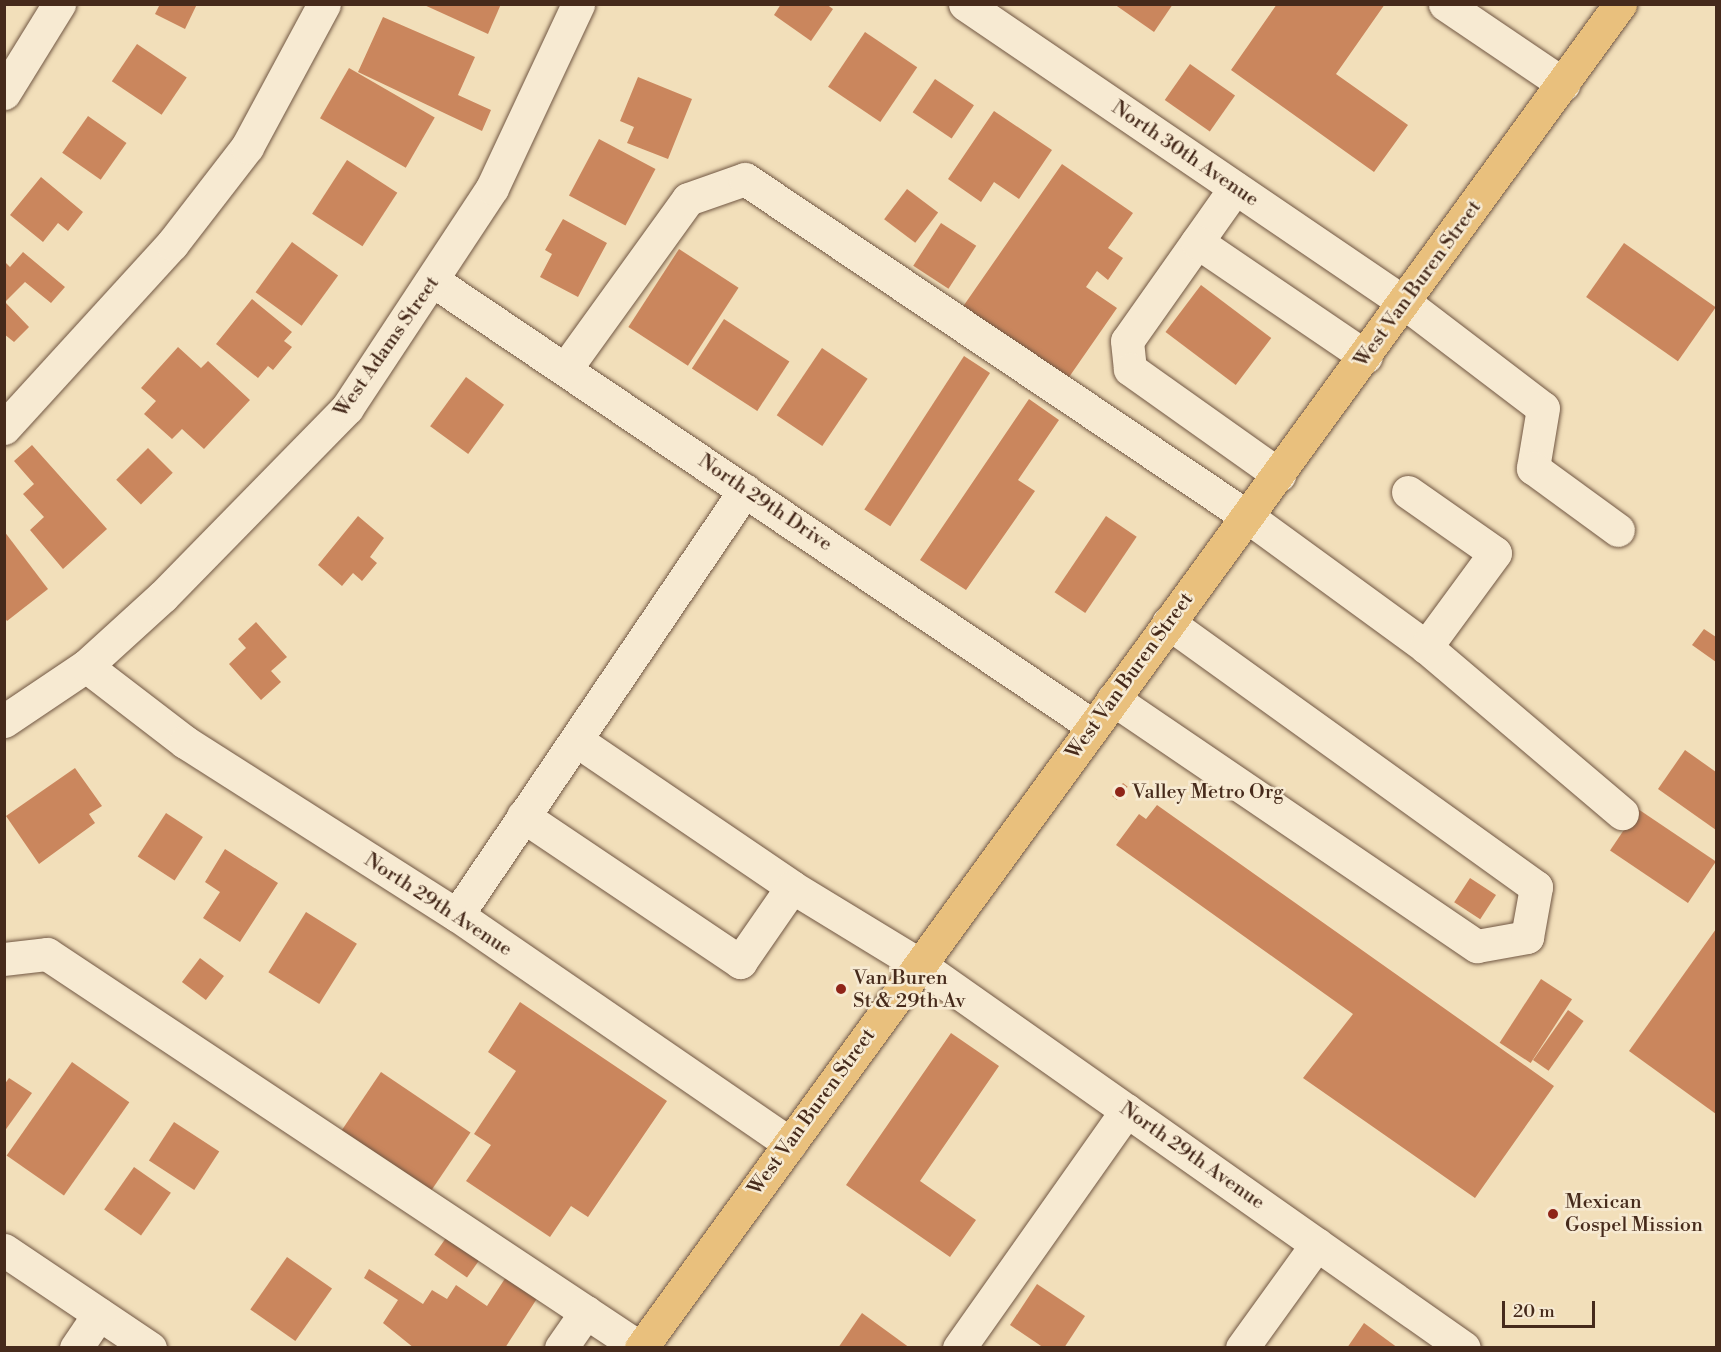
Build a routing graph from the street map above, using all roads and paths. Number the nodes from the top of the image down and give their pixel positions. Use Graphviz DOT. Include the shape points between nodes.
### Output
graph roads {
  1 [pos="59,4"];
  2 [pos="324,4"];
  3 [pos="578,4"];
  4 [pos="965,4"];
  5 [pos="1445,4"];
  6 [pos="1620,4"];
  7 [pos="1563,84"];
  8 [pos="4,93"];
  9 [pos="1235,188"];
  10 [pos="1197,242"];
  11 [pos="435,282"];
  12 [pos="1405,303"];
  13 [pos="1366,357"];
  14 [pos="566,368"];
  15 [pos="4,428"];
  16 [pos="1280,474"];
  17 [pos="745,490"];
  18 [pos="1408,492"];
  19 [pos="1248,517"];
  20 [pos="1618,530"];
  21 [pos="1168,623"];
  22 [pos="1426,647"];
  23 [pos="86,666"];
  24 [pos="1113,699"];
  25 [pos="4,721"];
  26 [pos="1093,726"];
  27 [pos="576,740"];
  28 [pos="1622,813"];
  29 [pos="523,816"];
  30 [pos="792,887"];
  31 [pos="457,915"];
  32 [pos="4,959"];
  33 [pos="920,965"];
  34 [pos="1127,1110"];
  35 [pos="790,1144"];
  36 [pos="1317,1244"];
  37 [pos="4,1251"];
  38 [pos="586,1312"];
  39 [pos="99,1314"];
  40 [pos="76,1347"];
  41 [pos="150,1347"];
  42 [pos="561,1347"];
  43 [pos="640,1347"];
  44 [pos="959,1347"];
  45 [pos="1242,1347"];
  46 [pos="1464,1347"];
  1 -- 8 [label="street"];
  2 -- 15 [label="street" via="247,147 172,244"];
  3 -- 11 [label="street, West Adams Street" via="492,188"];
  4 -- 9 [label="street, North 30th Avenue"];
  5 -- 7 [label="street"];
  6 -- 7 [label="main road, West Van Buren Street"];
  7 -- 12 [label="main road, West Van Buren Street"];
  9 -- 10 [label="street"];
  9 -- 12 [label="street, North 30th Avenue"];
  10 -- 13 [label="street"];
  10 -- 16 [label="street" via="1127,341 1130,369"];
  11 -- 14 [label="street, North 29th Drive"];
  11 -- 23 [label="street, West Adams Street" via="347,408 239,521"];
  12 -- 13 [label="main road, West Van Buren Street"];
  12 -- 20 [label="street, North 30th Avenue" via="1543,408 1533,468"];
  13 -- 16 [label="main road, West Van Buren Street"];
  14 -- 17 [label="street, North 29th Drive"];
  14 -- 19 [label="street" via="688,199 745,179"];
  16 -- 19 [label="main road, West Van Buren Street"];
  17 -- 26 [label="street, North 29th Drive"];
  17 -- 27 [label="street"];
  18 -- 22 [label="street" via="1495,553"];
  19 -- 21 [label="main road, West Van Buren Street"];
  19 -- 22 [label="street"];
  21 -- 24 [label="main road, West Van Buren Street"];
  21 -- 24 [label="street" via="1536,887 1527,937 1477,946"];
  22 -- 28 [label="street"];
  23 -- 25 [label="street, West Adams Street"];
  23 -- 31 [label="street, North 29th Avenue" via="185,742"];
  24 -- 26 [label="main road, West Van Buren Street"];
  26 -- 33 [label="main road, West Van Buren Street"];
  27 -- 29 [label="street"];
  27 -- 30 [label="street, North 29th Avenue"];
  29 -- 30 [label="street" via="740,962"];
  29 -- 31 [label="street"];
  30 -- 33 [label="street, North 29th Avenue"];
  31 -- 35 [label="street, North 29th Avenue"];
  32 -- 38 [label="street" via="47,954"];
  33 -- 34 [label="street, North 29th Avenue"];
  33 -- 35 [label="main road, West Van Buren Street"];
  34 -- 36 [label="street, North 29th Avenue"];
  34 -- 44 [label="street"];
  35 -- 43 [label="main road, West Van Buren Street"];
  36 -- 45 [label="street"];
  36 -- 46 [label="street, North 29th Avenue"];
  37 -- 39 [label="street"];
  38 -- 42 [label="street"];
  38 -- 43 [label="street"];
  39 -- 40 [label="street"];
  39 -- 41 [label="street"];
}
